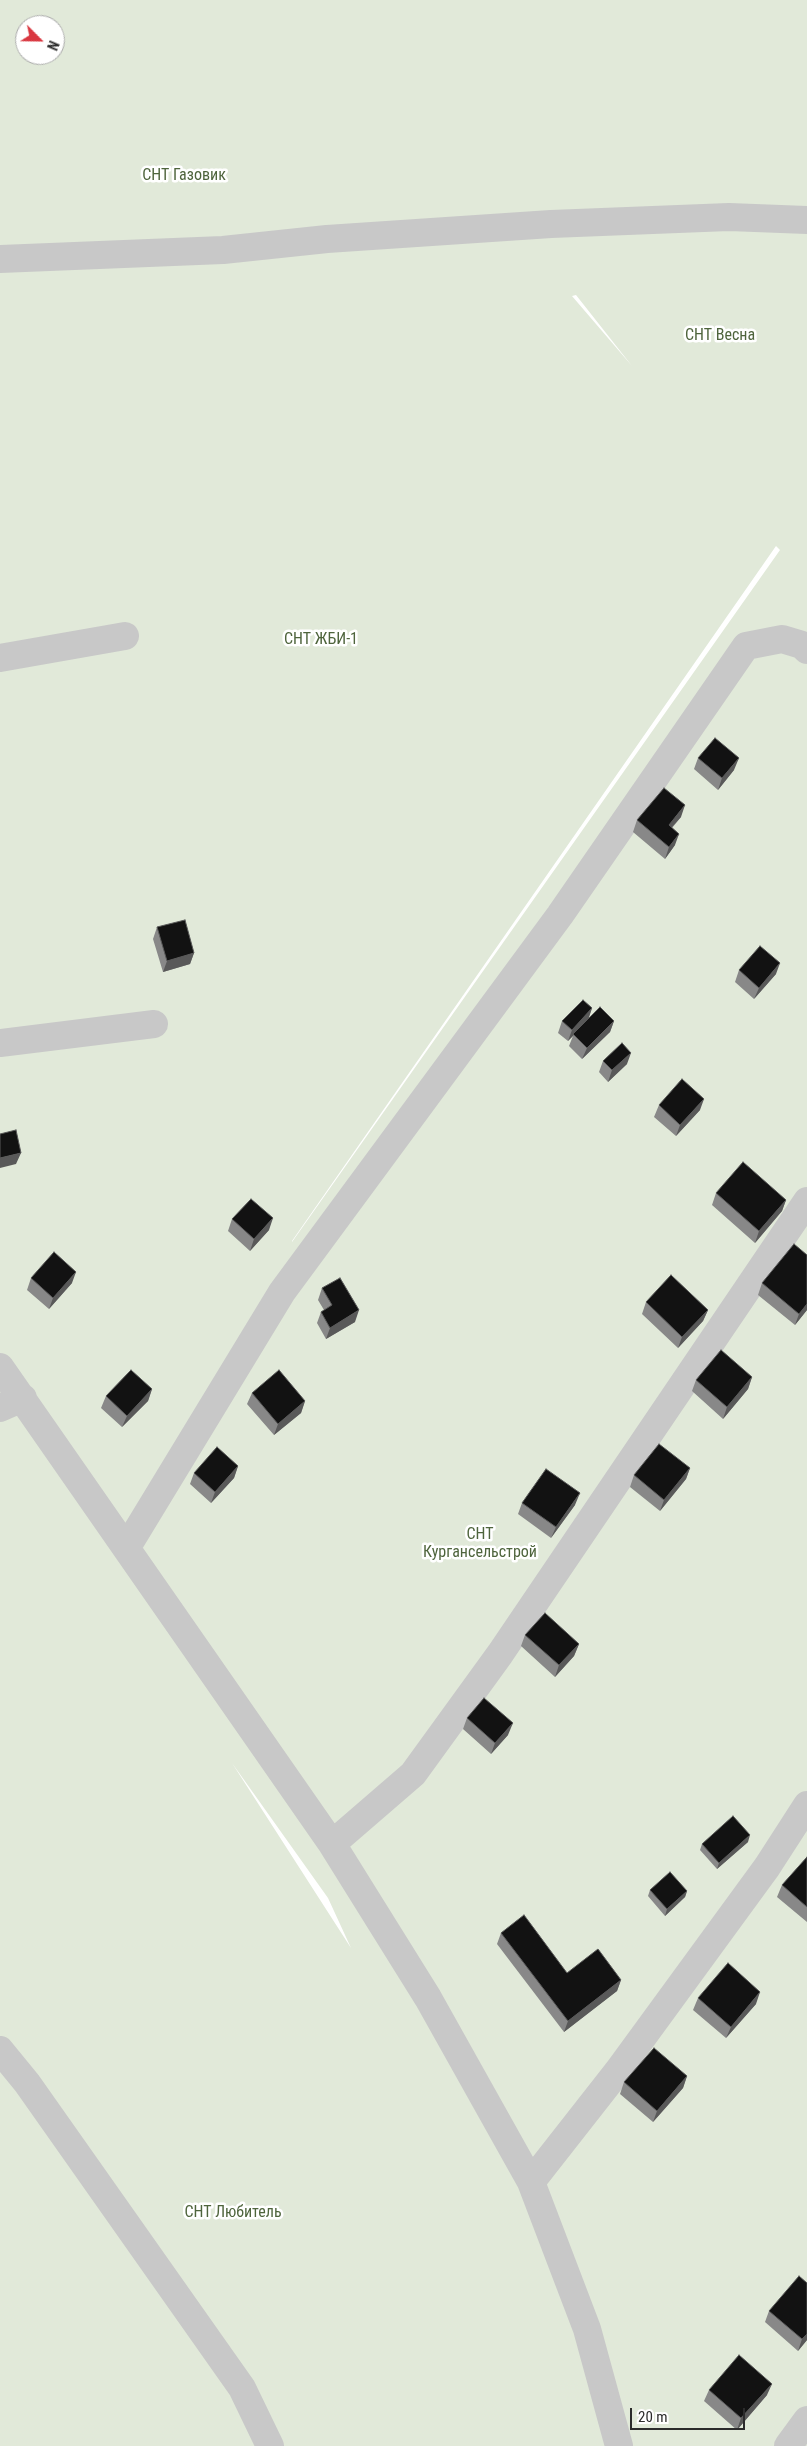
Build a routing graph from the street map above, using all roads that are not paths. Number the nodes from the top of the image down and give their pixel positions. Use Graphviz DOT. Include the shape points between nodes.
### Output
graph roads {
  1 [pos="807,220"];
  2 [pos="0,259"];
  3 [pos="125,636"];
  4 [pos="807,650"];
  5 [pos="0,658"];
  6 [pos="154,1024"];
  7 [pos="0,1043"];
  8 [pos="807,1201"];
  9 [pos="0,1367"];
  10 [pos="11,1403"];
  11 [pos="127,1546"];
  12 [pos="807,1805"];
  13 [pos="332,1844"];
  14 [pos="0,2050"];
  15 [pos="531,2182"];
  16 [pos="807,2420"];
  17 [pos="270,2446"];
  18 [pos="619,2446"];
  19 [pos="788,2446"];
  1 -- 2 [label="street" via="729,217 551,224 223,250"];
  3 -- 5 [label="street"];
  4 -- 11 [label="street" via="802,645 782,639 746,646 560,915 282,1292"];
  6 -- 7 [label="street"];
  8 -- 13 [label="street" via="506,1646 413,1774"];
  9 -- 10 [label="street"];
  10 -- 11 [label="street"];
  11 -- 13 [label="street" via="176,1622"];
  12 -- 15 [label="street" via="767,1867 618,2071"];
  13 -- 15 [label="street" via="428,1998"];
  14 -- 17 [label="street" via="27,2083 242,2388"];
  15 -- 18 [label="street" via="587,2329"];
  16 -- 19 [label="street"];
}
